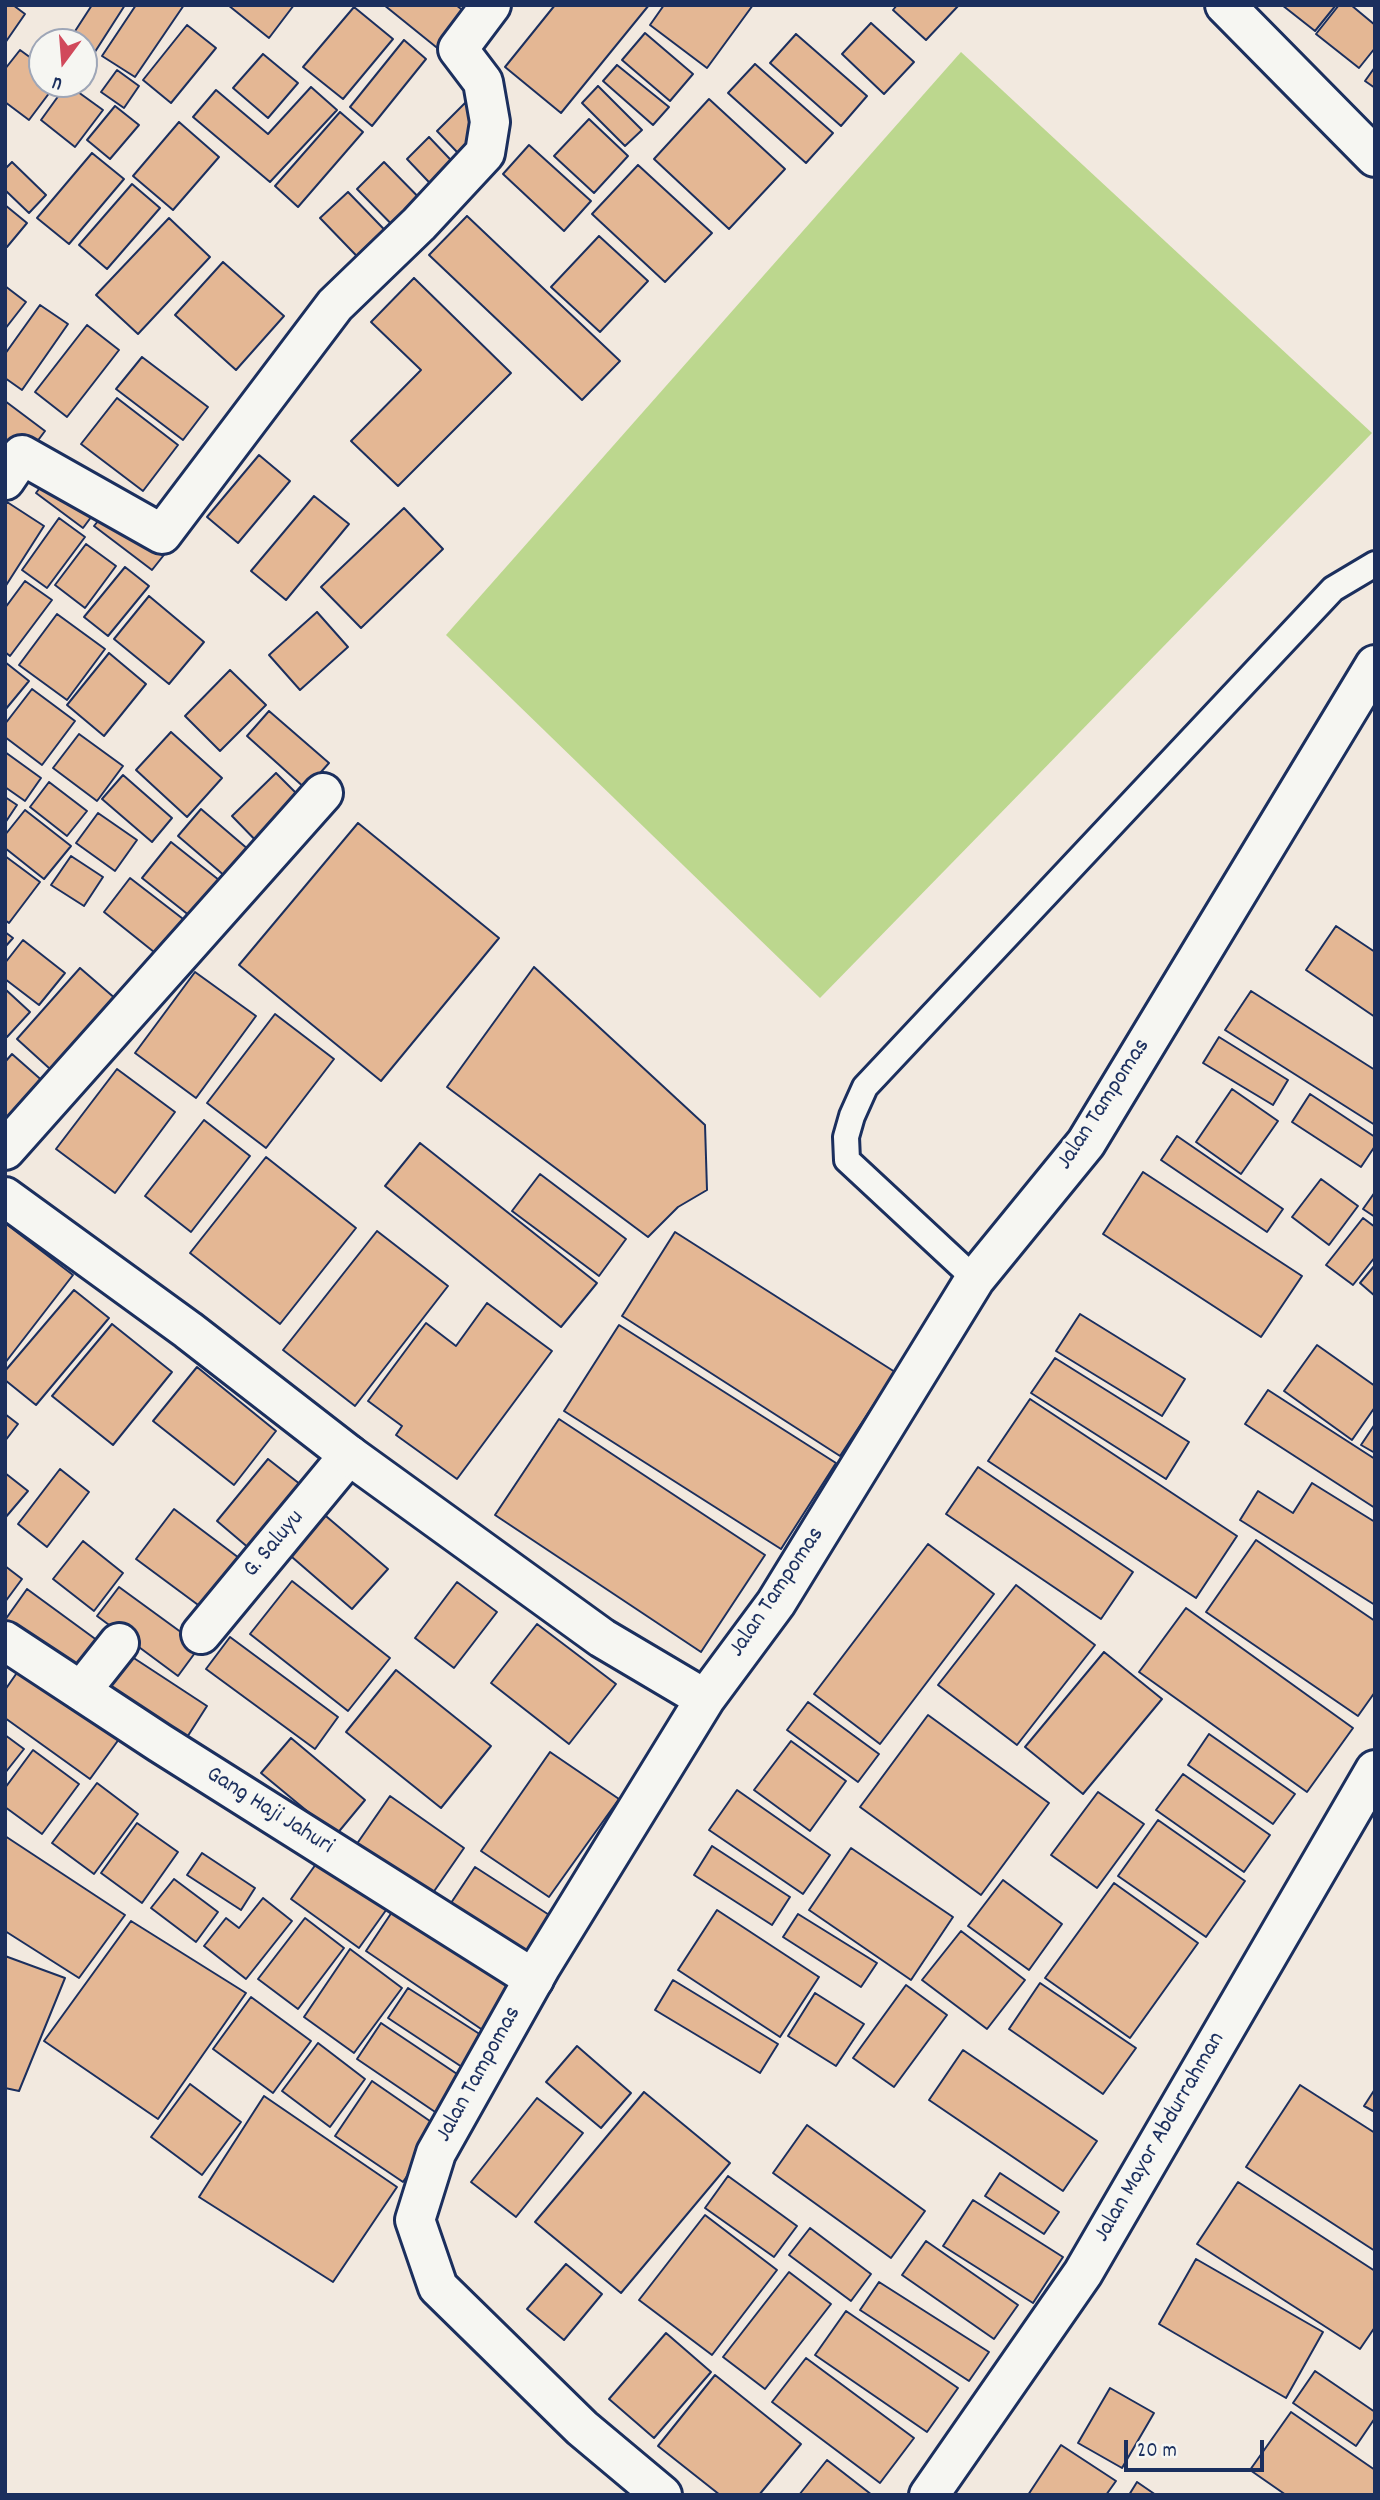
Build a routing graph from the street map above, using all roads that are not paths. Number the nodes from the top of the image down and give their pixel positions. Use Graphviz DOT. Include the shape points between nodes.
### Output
graph roads {
  1 [pos="491,5"];
  2 [pos="1225,5"];
  3 [pos="1375,157"];
  4 [pos="5,480"];
  5 [pos="1375,565"];
  6 [pos="1375,665"];
  7 [pos="323,793"];
  8 [pos="5,1150"];
  9 [pos="5,1197"];
  10 [pos="975,1279"];
  11 [pos="349,1455"];
  12 [pos="201,1634"];
  13 [pos="5,1641"];
  14 [pos="119,1643"];
  15 [pos="81,1691"];
  16 [pos="705,1699"];
  17 [pos="1375,1770"];
  18 [pos="534,1979"];
  19 [pos="662,2495"];
  20 [pos="929,2495"];
  1 -- 4 [label="street" via="458,49 483,82 490,122 485,153 335,304 162,534 22,455"];
  2 -- 3 [label="street"];
  5 -- 10 [label="lane" via="1333,589 865,1087 846,1138 848,1160"];
  6 -- 10 [label="street, Jalan Tampomas" via="1086,1143"];
  7 -- 8 [label="street"];
  9 -- 11 [label="street"];
  10 -- 16 [label="street, Jalan Tampomas" via="776,1603"];
  11 -- 12 [label="street, G. Saluyu"];
  11 -- 16 [label="street" via="602,1638"];
  13 -- 15 [label="street, Gang Haji Jahuri"];
  14 -- 15 [label="street"];
  15 -- 18 [label="street, Gang Haji Jahuri"];
  16 -- 18 [label="street, Jalan Tampomas"];
  17 -- 20 [label="street, Jalan Mayor Abdurrahman" via="1083,2273"];
  18 -- 19 [label="street, Jalan Tampomas" via="436,2153 415,2220 438,2287 582,2428"];
}
